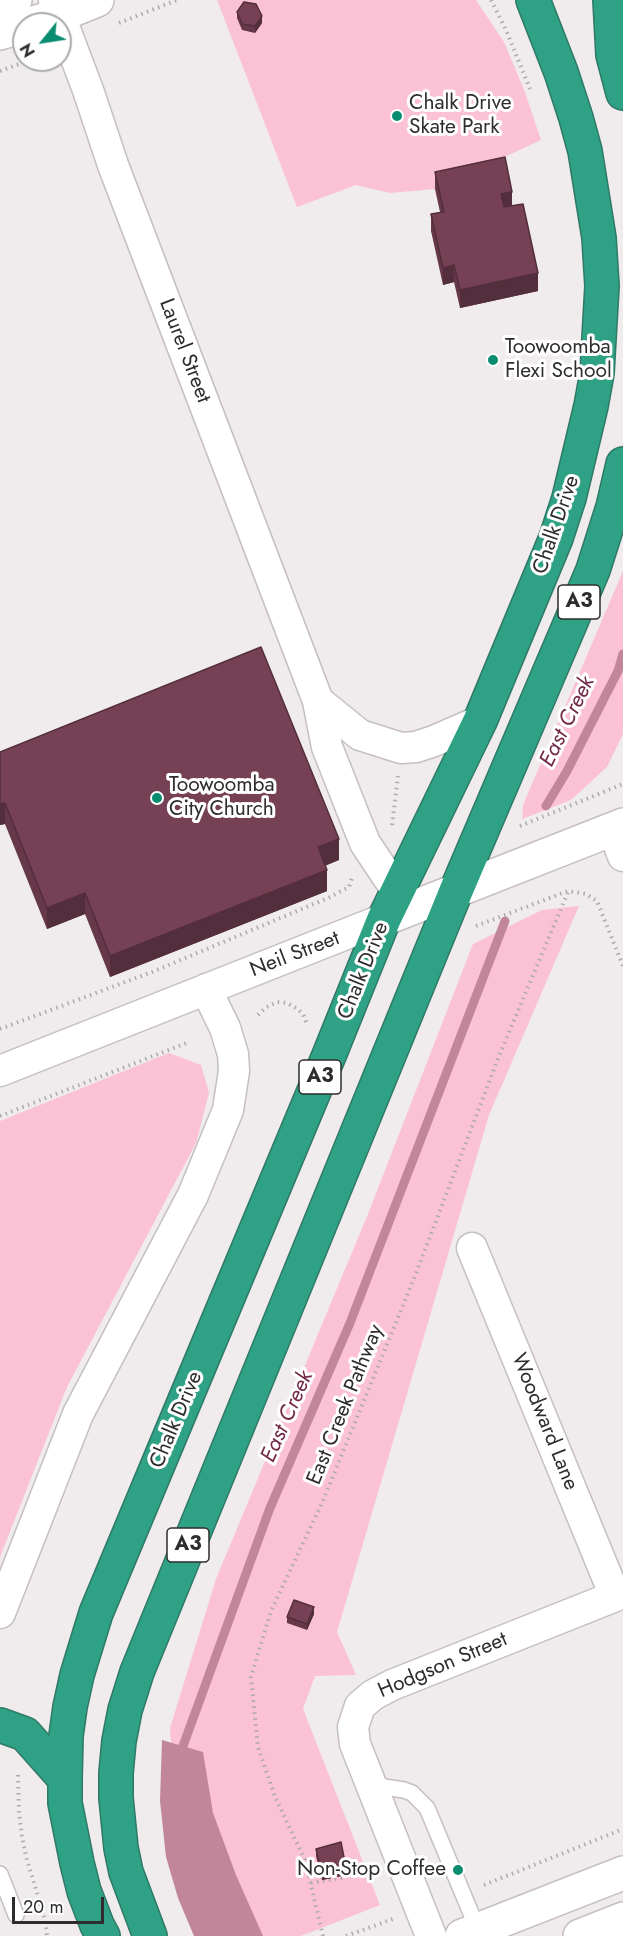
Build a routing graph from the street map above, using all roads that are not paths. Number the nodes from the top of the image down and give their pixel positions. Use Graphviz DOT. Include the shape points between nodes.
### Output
graph roads {
  1 [pos="15,0"];
  2 [pos="97,0"];
  3 [pos="514,0"];
  4 [pos="533,0"];
  5 [pos="587,0"];
  6 [pos="610,0"];
  7 [pos="0,8"];
  8 [pos="72,12"];
  9 [pos="550,46"];
  10 [pos="613,55"];
  11 [pos="72,58"];
  12 [pos="623,93"];
  13 [pos="623,464"];
  14 [pos="318,701"];
  15 [pos="480,721"];
  16 [pos="619,837"];
  17 [pos="456,891"];
  18 [pos="391,905"];
  19 [pos="206,989"];
  20 [pos="0,1071"];
  21 [pos="472,1248"];
  22 [pos="619,1594"];
  23 [pos="0,1612"];
  24 [pos="13,1730"];
  25 [pos="64,1779"];
  26 [pos="371,1785"];
  27 [pos="623,1873"];
  28 [pos="0,1874"];
  29 [pos="16,1915"];
  30 [pos="623,1919"];
  31 [pos="425,1923"];
  32 [pos="99,1932"];
  33 [pos="470,1933"];
  34 [pos="150,1936"];
  35 [pos="580,1936"];
  1 -- 7 [label="street"];
  2 -- 8 [label="street"];
  3 -- 9 [label="highway"];
  4 -- 9 [label="highway, Chalk Drive / A3"];
  5 -- 10 [label="highway"];
  6 -- 10 [label="highway"];
  9 -- 15 [label="highway, Chalk Drive / A3" via="585,152 597,228 602,286 597,373 556,538"];
  10 -- 12 [label="highway"];
  11 -- 14 [label="street, Laurel Street" via="88,90 113,165"];
  13 -- 17 [label="highway, A3" via="593,570"];
  14 -- 15 [label="street" via="360,735 401,748 434,741"];
  14 -- 18 [label="street, Laurel Street" via="327,747"];
  15 -- 18 [label="highway, Chalk Drive / A3"];
  16 -- 17 [label="street, Neil Street"];
  17 -- 18 [label="street, Neil Street"];
  17 -- 34 [label="highway, A3" via="159,1616 128,1701 118,1741 116,1798 126,1872"];
  18 -- 19 [label="street, Neil Street"];
  18 -- 25 [label="highway, Chalk Drive / A3" via="96,1613 70,1707"];
  19 -- 20 [label="street, Neil Street"];
  19 -- 23 [label="street" via="233,1054 228,1110 193,1195 78,1414"];
  21 -- 22 [label="street, Woodward Lane"];
  22 -- 26 [label="street, Hodgson Street" via="366,1699 353,1727"];
  24 -- 25 [label="highway"];
  25 -- 32 [label="highway, Chalk Drive / A3" via="77,1863"];
  26 -- 31 [label="street, Hodgson Street"];
  26 -- 33 [label="lane" via="404,1790 427,1808 464,1893"];
  27 -- 33 [label="street"];
  28 -- 29 [label="lane"];
  30 -- 35 [label="street"];
}
